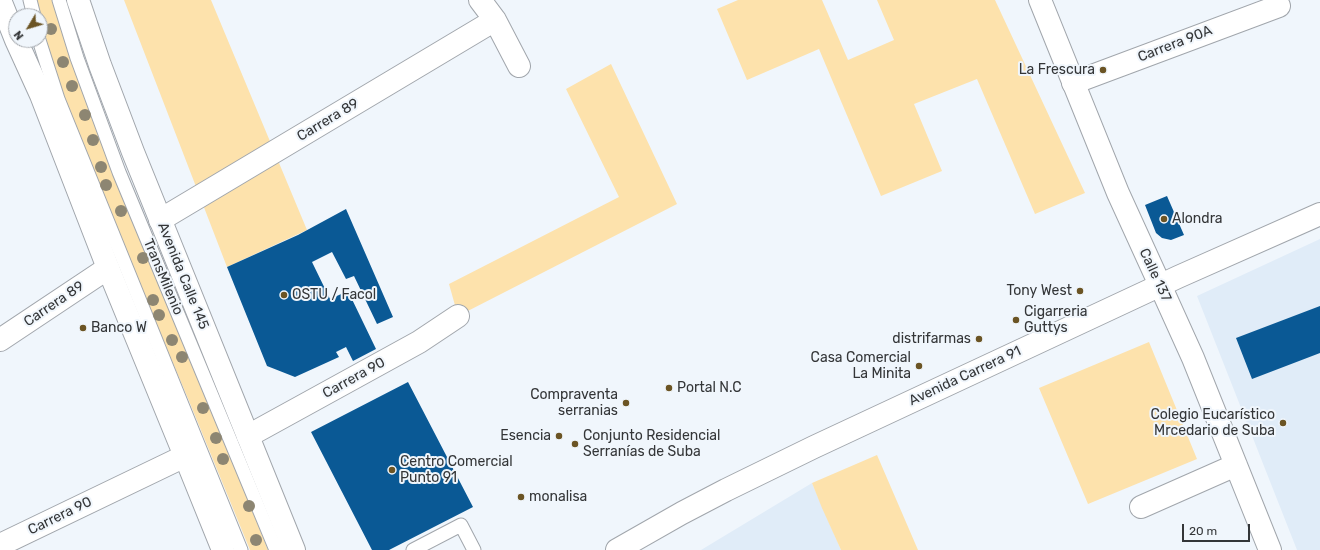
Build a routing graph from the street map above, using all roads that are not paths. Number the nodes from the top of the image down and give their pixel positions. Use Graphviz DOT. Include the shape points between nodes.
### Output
graph roads {
  1 [pos="0,0"];
  2 [pos="59,0"];
  3 [pos="78,0"];
  4 [pos="480,0"];
  5 [pos="1040,0"];
  6 [pos="1279,6"];
  7 [pos="8,20"];
  8 [pos="495,20"];
  9 [pos="20,48"];
  10 [pos="27,48"];
  11 [pos="42,48"];
  12 [pos="519,66"];
  13 [pos="1072,83"];
  14 [pos="41,95"];
  15 [pos="1320,214"];
  16 [pos="160,220"];
  17 [pos="108,268"];
  18 [pos="1160,285"];
  19 [pos="458,316"];
  20 [pos="0,340"];
  21 [pos="248,436"];
  22 [pos="185,456"];
  23 [pos="1236,465"];
  24 [pos="1141,507"];
  25 [pos="0,545"];
  26 [pos="223,550"];
  27 [pos="241,550"];
  28 [pos="276,550"];
  29 [pos="294,550"];
  30 [pos="414,550"];
  31 [pos="474,550"];
  32 [pos="617,550"];
  33 [pos="1270,550"];
  1 -- 7 [label="main road"];
  2 -- 28 [label="lane, TransMilenio" via="77,58 119,172"];
  3 -- 16 [label="main road, Avenida Calle 145" via="100,65"];
  4 -- 8 [label="main road"];
  5 -- 13 [label="main road, Calle 137"];
  6 -- 13 [label="main road, Carrera 90A"];
  8 -- 12 [label="main road"];
  8 -- 16 [label="main road, Carrera 89"];
  9 -- 14 [label="main road"];
  10 -- 14 [label="main road"];
  11 -- 27 [label="lane, TransMilenio" via="58,99"];
  13 -- 18 [label="main road, Calle 137" via="1118,194"];
  14 -- 17 [label="main road"];
  15 -- 18 [label="main road, Avenida Carrera 91"];
  16 -- 21 [label="main road, Avenida Calle 145"];
  17 -- 20 [label="main road, Carrera 89"];
  17 -- 22 [label="main road"];
  18 -- 23 [label="main road, Calle 137" via="1193,358"];
  18 -- 32 [label="main road, Avenida Carrera 91" via="768,469 682,512"];
  19 -- 21 [label="main road, Carrera 90" via="419,342"];
  21 -- 29 [label="main road, Avenida Calle 145"];
  22 -- 25 [label="main road, Carrera 90"];
  22 -- 26 [label="main road"];
  23 -- 24 [label="main road"];
  23 -- 33 [label="main road, Calle 137"];
  30 -- 31 [label="lane" via="461,525"];
}
